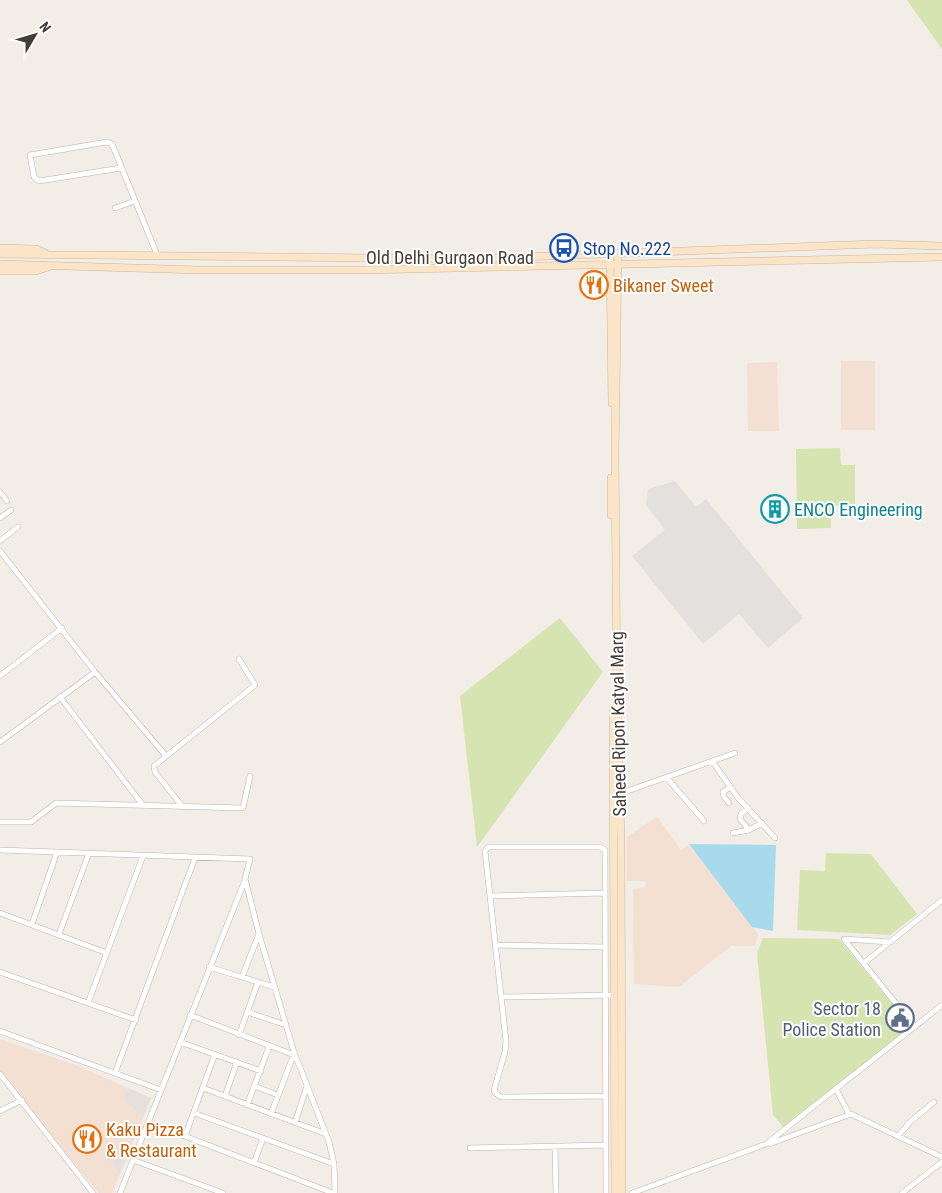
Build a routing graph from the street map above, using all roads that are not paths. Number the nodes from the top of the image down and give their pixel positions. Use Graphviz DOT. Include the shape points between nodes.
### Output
graph roads {
  1 [pos="121,168"];
  2 [pos="135,201"];
  3 [pos="115,208"];
  4 [pos="942,246"];
  5 [pos="0,248"];
  6 [pos="0,254"];
  7 [pos="48,254"];
  8 [pos="614,255"];
  9 [pos="158,257"];
  10 [pos="942,257"];
  11 [pos="0,264"];
  12 [pos="56,264"];
  13 [pos="618,265"];
  14 [pos="610,266"];
  15 [pos="0,271"];
  16 [pos="0,492"];
  17 [pos="7,501"];
  18 [pos="11,510"];
  19 [pos="0,518"];
  20 [pos="18,527"];
  21 [pos="0,541"];
  22 [pos="0,551"];
  23 [pos="62,628"];
  24 [pos="614,657"];
  25 [pos="239,659"];
  26 [pos="95,672"];
  27 [pos="0,676"];
  28 [pos="60,697"];
  29 [pos="0,742"];
  30 [pos="735,753"];
  31 [pos="166,756"];
  32 [pos="712,761"];
  33 [pos="250,776"];
  34 [pos="667,778"];
  35 [pos="730,787"];
  36 [pos="620,794"];
  37 [pos="728,803"];
  38 [pos="142,804"];
  39 [pos="182,806"];
  40 [pos="748,808"];
  41 [pos="704,821"];
  42 [pos="0,822"];
  43 [pos="762,823"];
  44 [pos="749,830"];
  45 [pos="733,834"];
  46 [pos="776,838"];
  47 [pos="618,844"];
  48 [pos="0,852"];
  49 [pos="57,852"];
  50 [pos="90,853"];
  51 [pos="143,856"];
  52 [pos="195,858"];
  53 [pos="245,879"];
  54 [pos="604,893"];
  55 [pos="490,896"];
  56 [pos="942,900"];
  57 [pos="0,913"];
  58 [pos="32,924"];
  59 [pos="59,934"];
  60 [pos="259,934"];
  61 [pos="890,942"];
  62 [pos="495,945"];
  63 [pos="605,947"];
  64 [pos="107,953"];
  65 [pos="864,963"];
  66 [pos="209,967"];
  67 [pos="0,972"];
  68 [pos="242,977"];
  69 [pos="258,982"];
  70 [pos="274,987"];
  71 [pos="614,995"];
  72 [pos="605,996"];
  73 [pos="501,997"];
  74 [pos="88,1003"];
  75 [pos="942,1005"];
  76 [pos="247,1012"];
  77 [pos="190,1015"];
  78 [pos="136,1020"];
  79 [pos="286,1025"];
  80 [pos="915,1027"];
  81 [pos="0,1031"];
  82 [pos="239,1035"];
  83 [pos="180,1042"];
  84 [pos="269,1047"];
  85 [pos="214,1054"];
  86 [pos="294,1054"];
  87 [pos="237,1062"];
  88 [pos="261,1070"];
  89 [pos="115,1073"];
  90 [pos="0,1074"];
  91 [pos="307,1085"];
  92 [pos="254,1086"];
  93 [pos="203,1088"];
  94 [pos="836,1089"];
  95 [pos="161,1090"];
  96 [pos="278,1095"];
  97 [pos="225,1096"];
  98 [pos="605,1096"];
  99 [pos="22,1100"];
  100 [pos="934,1102"];
  101 [pos="247,1105"];
  102 [pos="0,1111"];
  103 [pos="194,1113"];
  104 [pos="271,1114"];
  105 [pos="849,1114"];
  106 [pos="148,1122"];
  107 [pos="295,1122"];
  108 [pos="326,1134"];
  109 [pos="185,1136"];
  110 [pos="898,1136"];
  111 [pos="263,1138"];
  112 [pos="766,1144"];
  113 [pos="605,1145"];
  114 [pos="555,1146"];
  115 [pos="470,1148"];
  116 [pos="942,1157"];
  117 [pos="133,1160"];
  118 [pos="942,1162"];
  119 [pos="254,1163"];
  120 [pos="334,1164"];
  121 [pos="93,1193"];
  122 [pos="120,1193"];
  123 [pos="223,1193"];
  124 [pos="334,1193"];
  125 [pos="556,1193"];
  126 [pos="606,1193"];
  127 [pos="614,1193"];
  128 [pos="622,1193"];
  129 [pos="632,1193"];
  130 [pos="902,1193"];
  1 -- 1 [label="street" via="39,181 34,177 30,155 107,142 112,144"];
  1 -- 2 [label="street"];
  2 -- 3 [label="street"];
  2 -- 9 [label="street"];
  4 -- 8 [label="main road, Old Delhi Gurgaon Road" via="874,244"];
  5 -- 7 [label="main road" via="36,249"];
  6 -- 7 [label="main road"];
  7 -- 9 [label="main road, Old Delhi Gurgaon Road"];
  8 -- 9 [label="main road, Old Delhi Gurgaon Road" via="466,259"];
  8 -- 13 [label="main road, Saheed Ripon Katyal Marg"];
  8 -- 14 [label="main road, Saheed Ripon Katyal Marg"];
  10 -- 13 [label="main road, Old Delhi Gurgaon Road"];
  11 -- 12 [label="main road, Old Delhi Gurgaon Road"];
  12 -- 14 [label="main road, Old Delhi Gurgaon Road" via="200,270"];
  12 -- 15 [label="main road" via="36,271"];
  13 -- 14 [label="main road, Old Delhi Gurgaon Road"];
  13 -- 24 [label="main road, Saheed Ripon Katyal Marg"];
  14 -- 24 [label="main road, Saheed Ripon Katyal Marg"];
  16 -- 17 [label="street"];
  18 -- 19 [label="street"];
  20 -- 21 [label="street"];
  22 -- 23 [label="street"];
  23 -- 26 [label="street"];
  23 -- 27 [label="street"];
  24 -- 36 [label="main road, Saheed Ripon Katyal Marg"];
  24 -- 47 [label="main road, Saheed Ripon Katyal Marg"];
  25 -- 31 [label="street" via="255,685"];
  26 -- 28 [label="street"];
  26 -- 31 [label="street"];
  28 -- 29 [label="street"];
  28 -- 38 [label="street"];
  30 -- 32 [label="street"];
  31 -- 39 [label="street" via="154,768"];
  32 -- 34 [label="street"];
  32 -- 35 [label="street"];
  33 -- 39 [label="street" via="243,808"];
  34 -- 36 [label="street"];
  34 -- 41 [label="street"];
  35 -- 37 [label="street" via="723,792"];
  35 -- 40 [label="street"];
  36 -- 47 [label="main road, Saheed Ripon Katyal Marg"];
  38 -- 39 [label="street"];
  38 -- 42 [label="street" via="56,803 31,822"];
  40 -- 43 [label="street"];
  40 -- 44 [label="street" via="740,819"];
  43 -- 44 [label="street"];
  43 -- 46 [label="street"];
  44 -- 45 [label="street"];
  47 -- 71 [label="main road, Saheed Ripon Katyal Marg"];
  47 -- 128 [label="main road, Saheed Ripon Katyal Marg"];
  48 -- 49 [label="street"];
  49 -- 50 [label="street"];
  49 -- 58 [label="street"];
  50 -- 51 [label="street"];
  50 -- 59 [label="street"];
  51 -- 52 [label="street"];
  51 -- 64 [label="street"];
  52 -- 53 [label="street" via="248,858"];
  52 -- 78 [label="street"];
  53 -- 60 [label="street"];
  53 -- 66 [label="street"];
  54 -- 55 [label="street"];
  54 -- 55 [label="street" via="603,847 490,847 485,851"];
  54 -- 63 [label="street"];
  55 -- 62 [label="street"];
  56 -- 61 [label="street"];
  57 -- 58 [label="street"];
  58 -- 59 [label="street"];
  59 -- 64 [label="street"];
  60 -- 68 [label="street"];
  60 -- 70 [label="street"];
  61 -- 65 [label="street"];
  61 -- 65 [label="street" via="844,938"];
  62 -- 63 [label="street"];
  62 -- 73 [label="street"];
  63 -- 72 [label="street"];
  64 -- 74 [label="street"];
  65 -- 80 [label="street"];
  66 -- 68 [label="street"];
  66 -- 77 [label="street"];
  67 -- 74 [label="street"];
  68 -- 69 [label="street"];
  69 -- 70 [label="street"];
  69 -- 76 [label="street"];
  70 -- 79 [label="street"];
  71 -- 72 [label="street"];
  71 -- 127 [label="main road, Saheed Ripon Katyal Marg"];
  72 -- 73 [label="street"];
  72 -- 98 [label="street"];
  73 -- 98 [label="street" via="506,1046 495,1093 501,1097"];
  74 -- 78 [label="street"];
  75 -- 80 [label="street"];
  76 -- 79 [label="street"];
  76 -- 82 [label="street"];
  77 -- 82 [label="street"];
  77 -- 83 [label="street"];
  78 -- 89 [label="street"];
  79 -- 86 [label="street"];
  80 -- 94 [label="street"];
  81 -- 89 [label="street"];
  82 -- 84 [label="street"];
  83 -- 85 [label="street"];
  83 -- 95 [label="street"];
  84 -- 86 [label="street"];
  84 -- 88 [label="street"];
  85 -- 87 [label="street"];
  85 -- 93 [label="street"];
  86 -- 91 [label="street"];
  86 -- 96 [label="street"];
  87 -- 88 [label="street"];
  87 -- 97 [label="street"];
  88 -- 92 [label="street"];
  89 -- 95 [label="street"];
  90 -- 99 [label="street"];
  91 -- 107 [label="street"];
  91 -- 108 [label="street"];
  92 -- 96 [label="street"];
  92 -- 101 [label="street"];
  93 -- 97 [label="street"];
  93 -- 103 [label="street"];
  94 -- 105 [label="street"];
  94 -- 112 [label="street"];
  95 -- 106 [label="street"];
  96 -- 104 [label="street"];
  97 -- 101 [label="street"];
  98 -- 113 [label="street"];
  99 -- 102 [label="street"];
  99 -- 121 [label="street"];
  100 -- 110 [label="street"];
  101 -- 104 [label="street"];
  103 -- 109 [label="street"];
  103 -- 111 [label="street"];
  104 -- 107 [label="street"];
  105 -- 110 [label="street"];
  105 -- 112 [label="street"];
  106 -- 109 [label="street"];
  106 -- 117 [label="street"];
  107 -- 108 [label="street"];
  108 -- 120 [label="street"];
  109 -- 119 [label="street"];
  110 -- 116 [label="street"];
  111 -- 119 [label="street"];
  111 -- 120 [label="street"];
  112 -- 129 [label="street"];
  113 -- 114 [label="street"];
  113 -- 126 [label="street"];
  114 -- 115 [label="street"];
  114 -- 125 [label="street"];
  117 -- 122 [label="street"];
  117 -- 123 [label="street"];
  118 -- 130 [label="street"];
  119 -- 124 [label="street"];
  120 -- 124 [label="street"];
}
